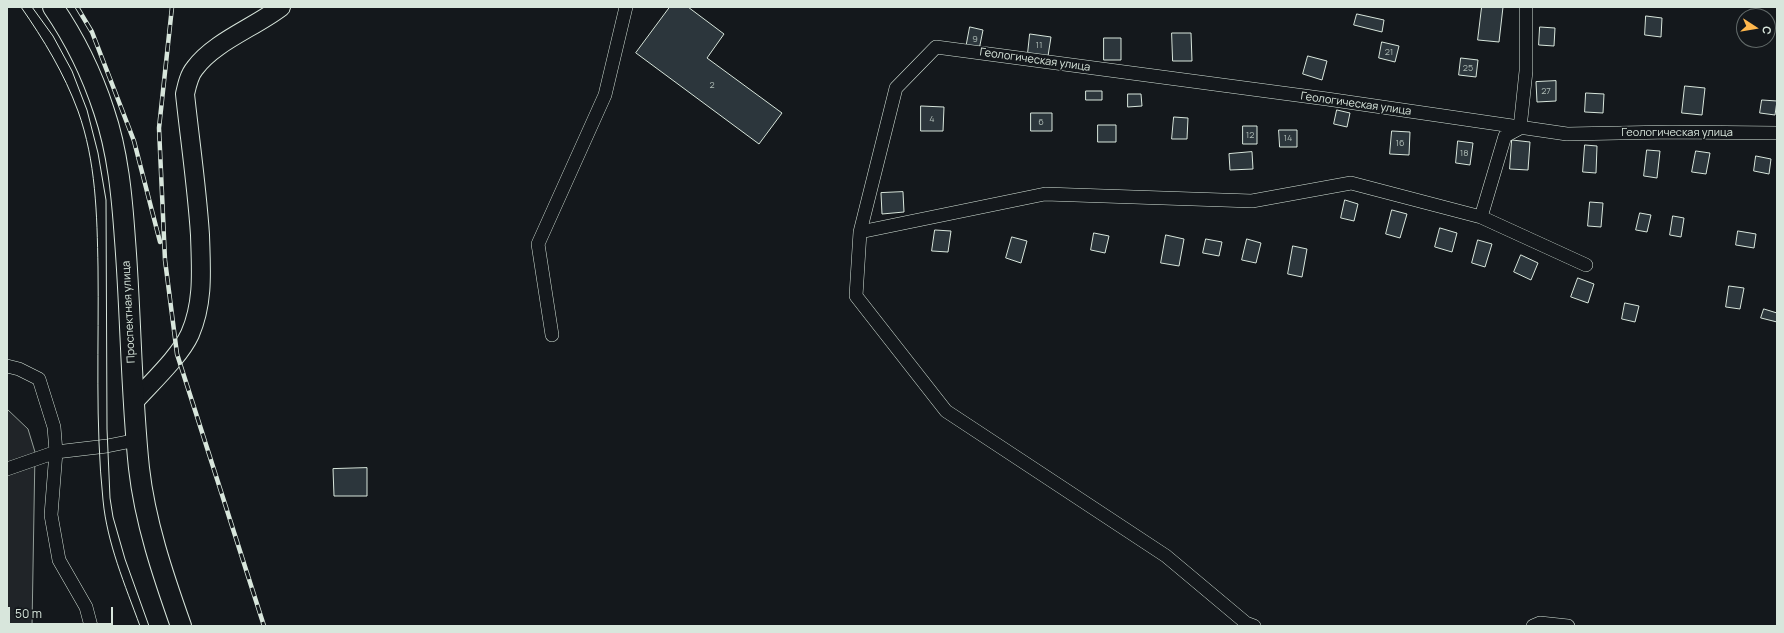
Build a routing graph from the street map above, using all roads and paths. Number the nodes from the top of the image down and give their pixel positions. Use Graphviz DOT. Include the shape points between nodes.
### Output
graph roads {
  1 [pos="54,7"];
  2 [pos="281,7"];
  3 [pos="626,7"];
  4 [pos="1526,7"];
  5 [pos="1520,128"];
  6 [pos="1777,133"];
  7 [pos="1481,217"];
  8 [pos="860,232"];
  9 [pos="1586,265"];
  10 [pos="552,335"];
  11 [pos="7,366"];
  12 [pos="134,402"];
  13 [pos="137,440"];
  14 [pos="56,452"];
  15 [pos="7,470"];
  16 [pos="91,626"];
  17 [pos="181,626"];
  18 [pos="1254,626"];
  19 [pos="1533,626"];
  20 [pos="1568,626"];
  1 -- 12 [label="main road, Проспектная улица" via="86,65 104,111 116,158 128,275"];
  2 -- 12 [label="street" via="210,52 194,68 185,94 198,208 202,281 198,307 190,334 177,354"];
  3 -- 10 [label="street" via="605,95 538,244"];
  4 -- 5 [label="street" via="1526,71"];
  5 -- 6 [label="street, Геологическая улица" via="1567,134"];
  5 -- 7 [label="street" via="1505,136"];
  5 -- 8 [label="street, Геологическая улица" via="1327,99 936,47 896,88"];
  7 -- 8 [label="street" via="1351,183 1252,201 1045,194"];
  7 -- 9 [label="street"];
  8 -- 18 [label="street" via="856,296 946,411 1166,556 1246,624"];
  11 -- 14 [label="street" via="39,379 54,427"];
  12 -- 13 [label="main road, Проспектная улица"];
  13 -- 14 [label="street"];
  13 -- 17 [label="main road, Проспектная улица" via="144,502 163,573"];
  14 -- 15 [label="street"];
  14 -- 16 [label="street" via="51,515 59,560 86,607"];
  19 -- 20 [label="street" via="1540,623"];
}
